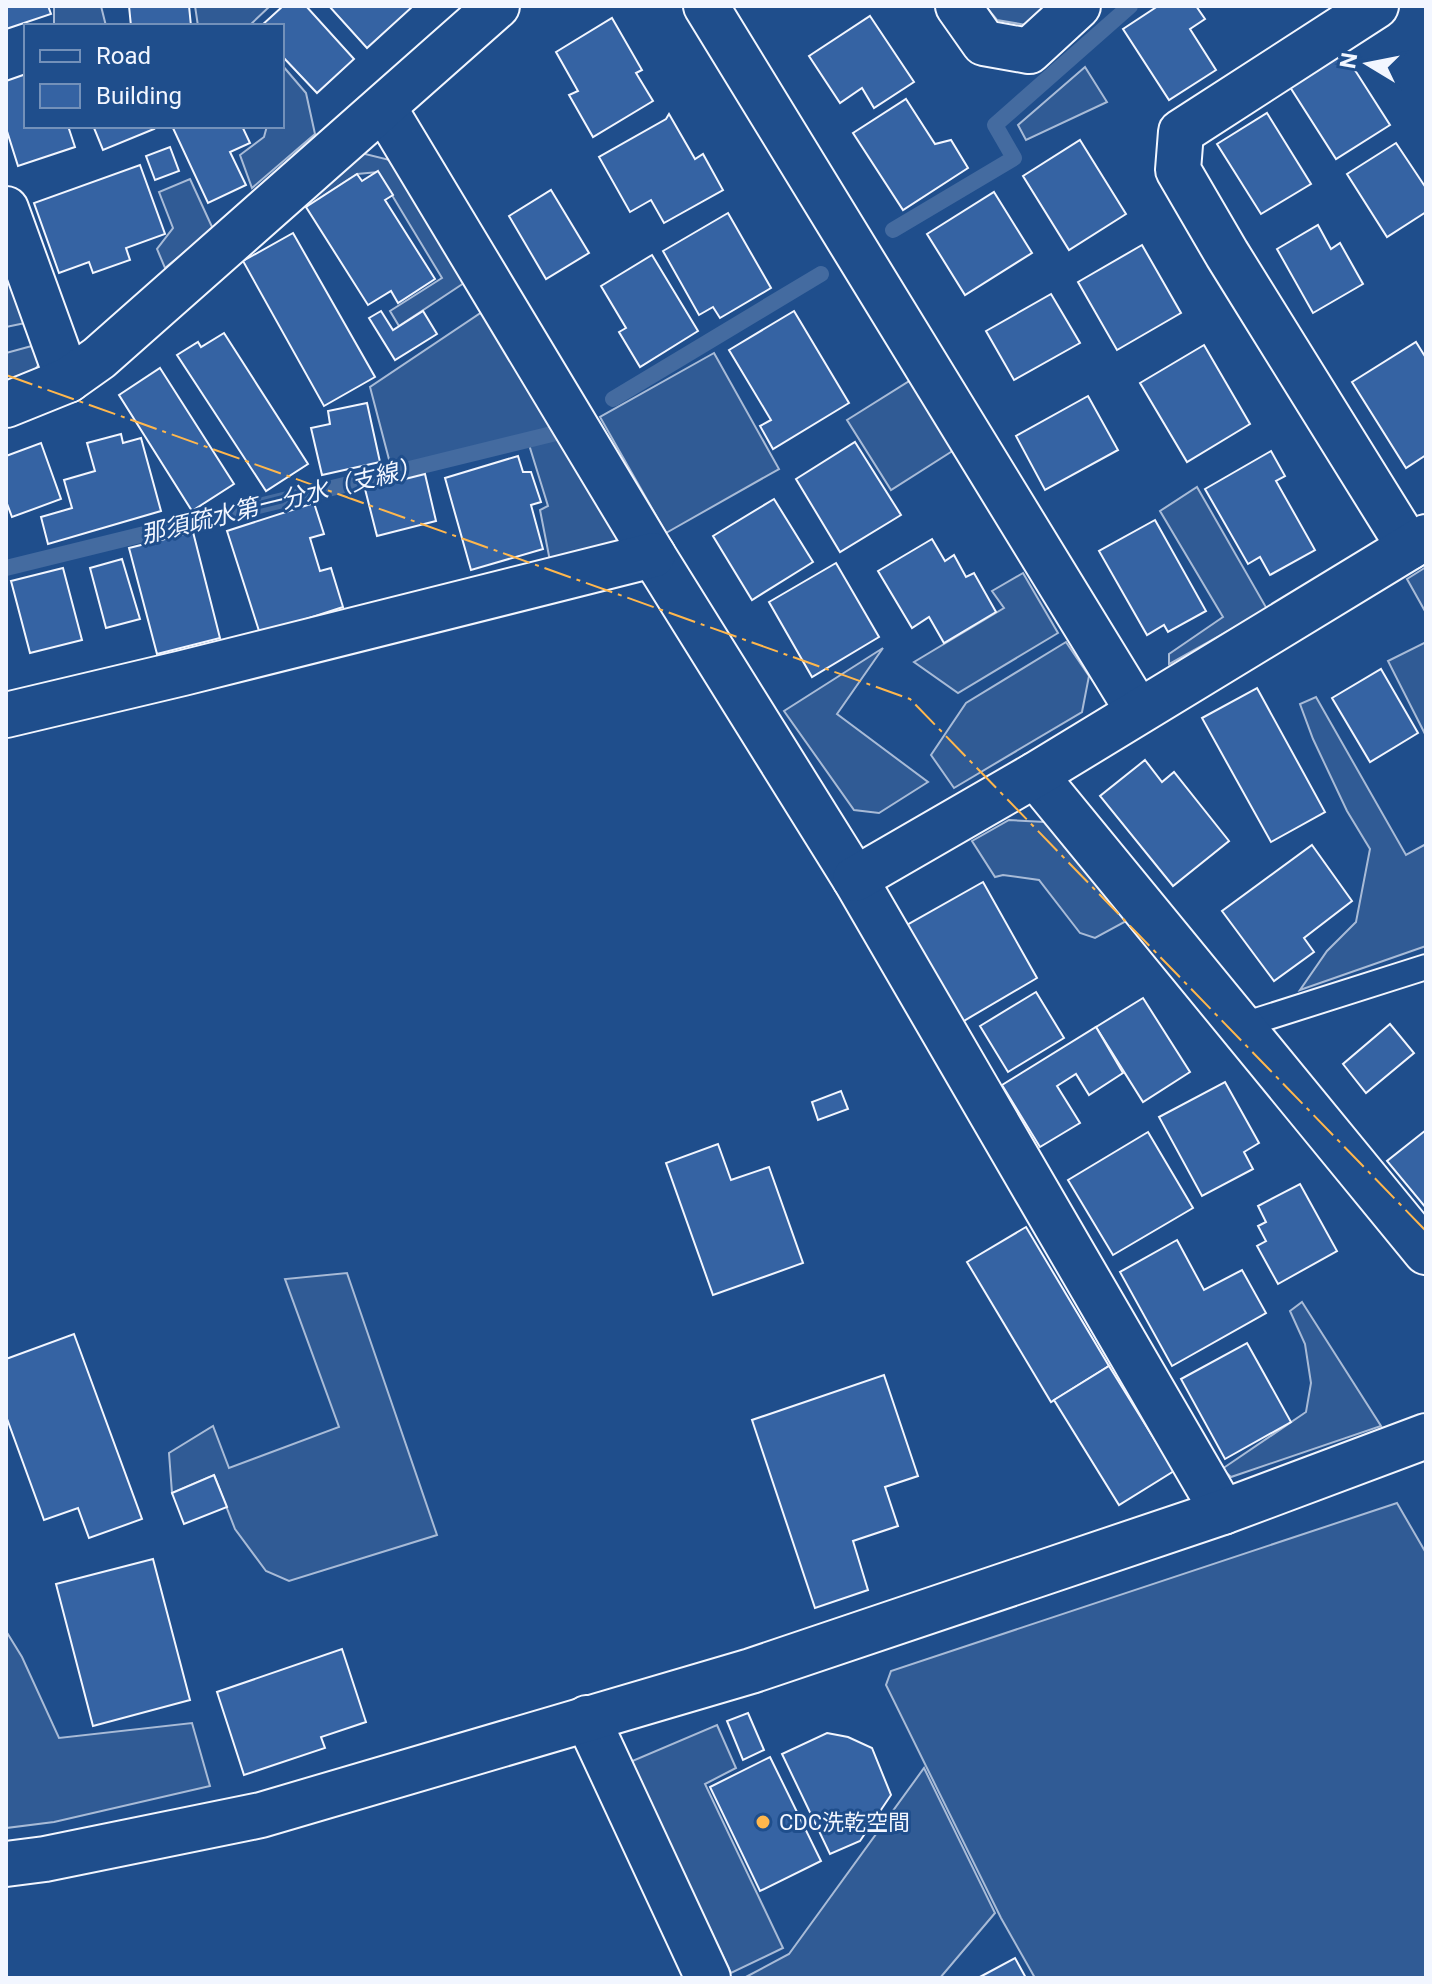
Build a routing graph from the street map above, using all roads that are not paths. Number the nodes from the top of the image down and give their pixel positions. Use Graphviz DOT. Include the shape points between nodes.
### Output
graph roads {
  1 [pos="497,6"];
  2 [pos="706,6"];
  3 [pos="958,6"];
  4 [pos="1078,6"];
  5 [pos="1376,6"];
  6 [pos="384,108"];
  7 [pos="6,209"];
  8 [pos="68,380"];
  9 [pos="6,405"];
  10 [pos="1418,542"];
  11 [pos="653,555"];
  12 [pos="1138,711"];
  13 [pos="6,715"];
  14 [pos="1035,775"];
  15 [pos="855,879"];
  16 [pos="1426,967"];
  17 [pos="1240,1026"];
  18 [pos="1426,1252"];
  19 [pos="1426,1436"];
  20 [pos="1223,1512"];
  21 [pos="587,1718"];
  22 [pos="6,1864"];
  23 [pos="708,1978"];
  1 -- 6 [label="street"];
  2 -- 12 [label="street"];
  3 -- 4 [label="street" via="984,43 1029,51"];
  5 -- 10 [label="street" via="1181,132 1178,170 1227,254"];
  6 -- 8 [label="street"];
  6 -- 11 [label="street"];
  7 -- 8 [label="street"];
  8 -- 9 [label="street"];
  10 -- 12 [label="street"];
  11 -- 13 [label="street"];
  11 -- 15 [label="street"];
  12 -- 14 [label="street"];
  14 -- 15 [label="street"];
  14 -- 17 [label="street"];
  15 -- 20 [label="street"];
  16 -- 17 [label="lane"];
  17 -- 18 [label="street"];
  19 -- 20 [label="street"];
  20 -- 21 [label="street" via="751,1671"];
  21 -- 22 [label="street" via="261,1815"];
  21 -- 23 [label="street"];
}
